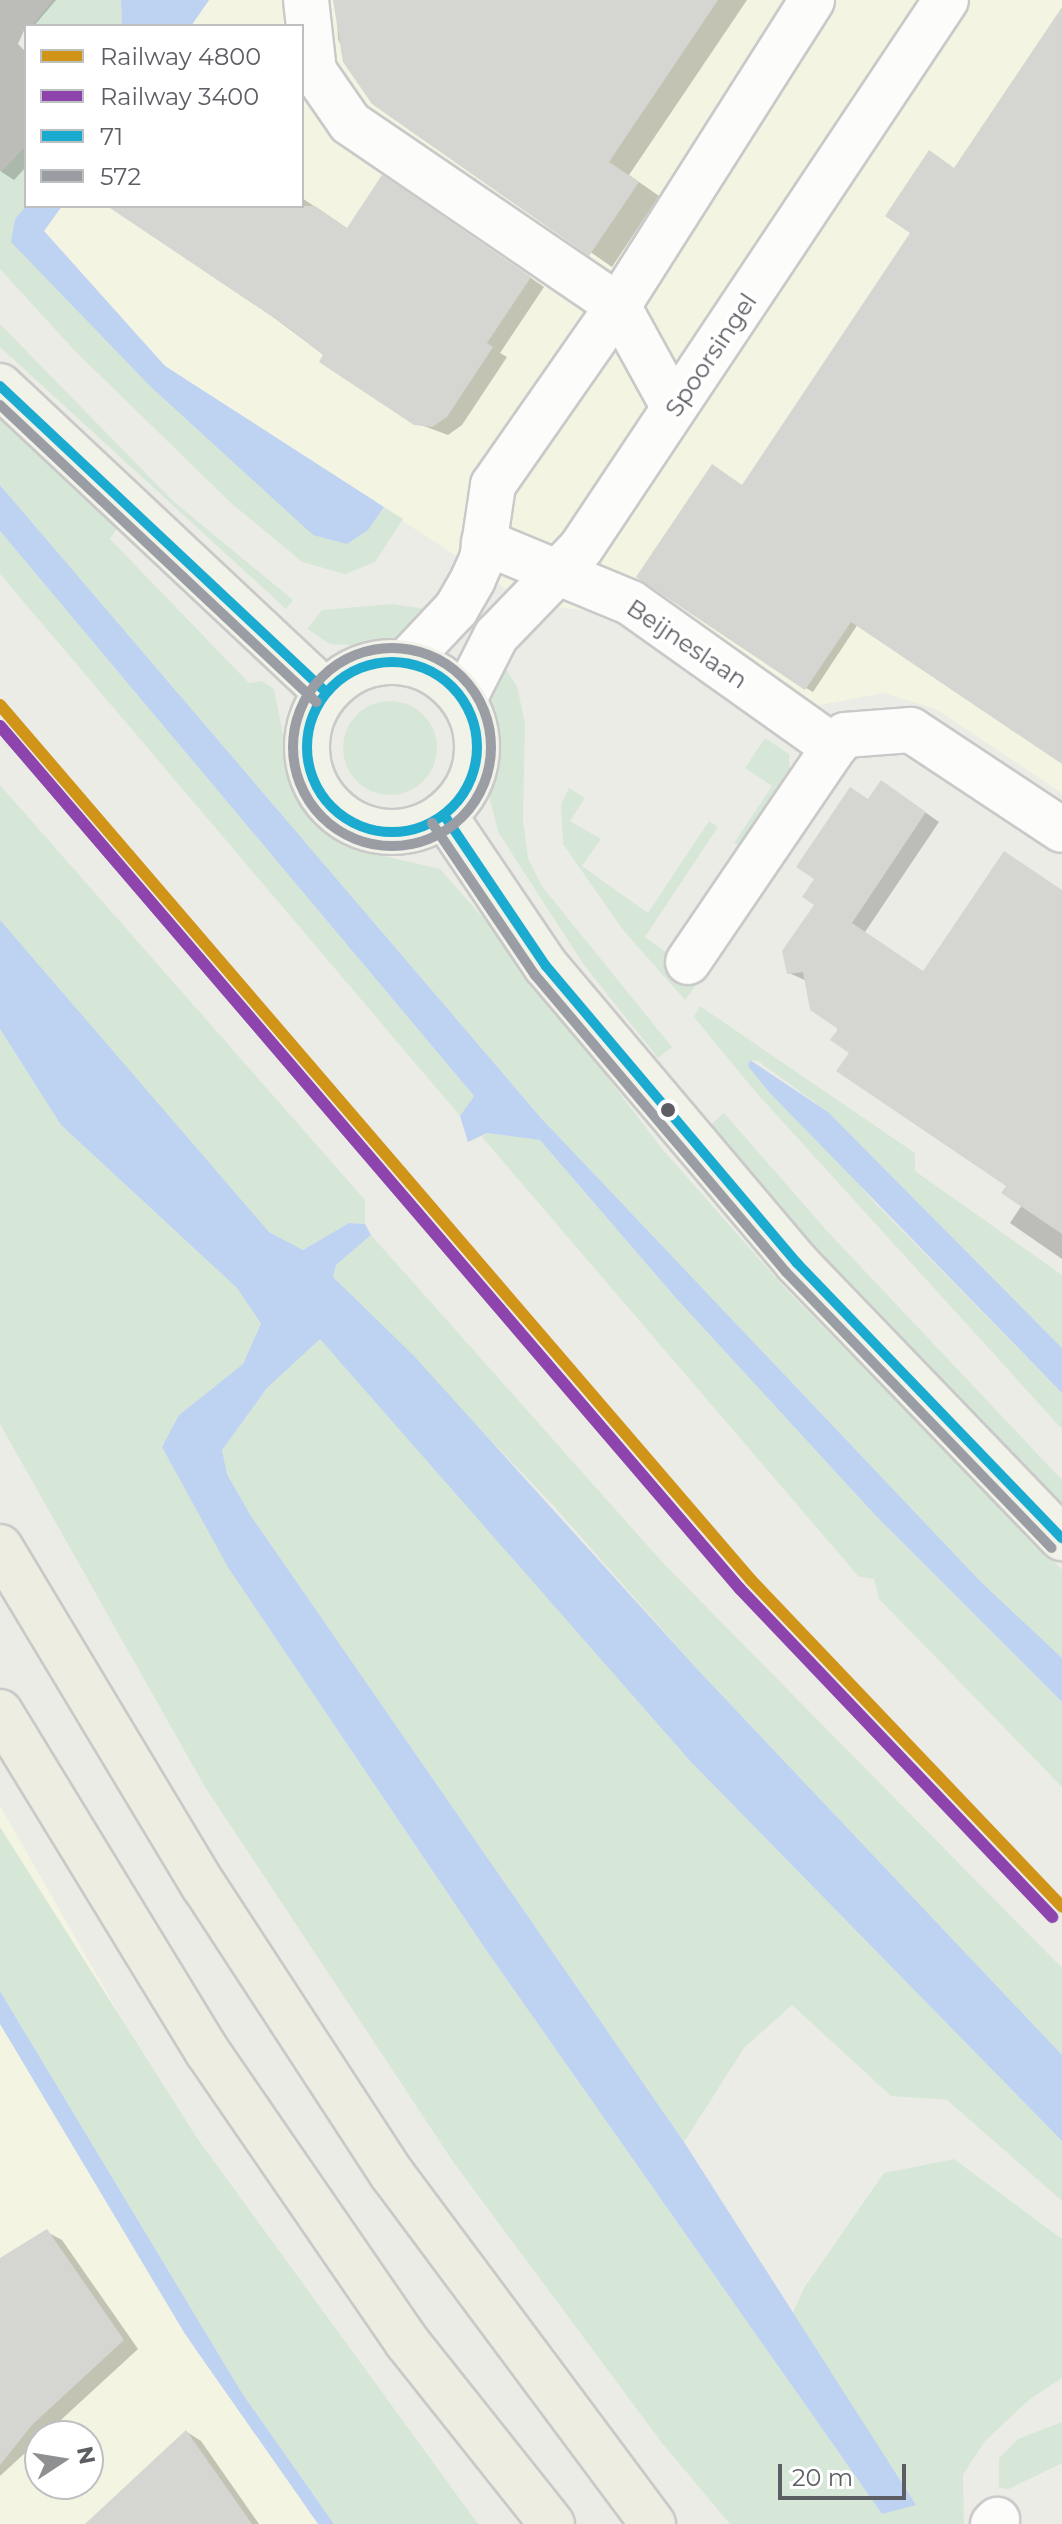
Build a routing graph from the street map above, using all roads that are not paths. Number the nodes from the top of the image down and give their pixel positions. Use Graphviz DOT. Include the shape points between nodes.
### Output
graph roads {
  1 [pos="306,0"];
  2 [pos="812,0"];
  3 [pos="946,0"];
  4 [pos="618,306"];
  5 [pos="0,386"];
  6 [pos="674,408"];
  7 [pos="484,542"];
  8 [pos="558,576"];
  9 [pos="406,662"];
  10 [pos="326,692"];
  11 [pos="464,699"];
  12 [pos="834,747"];
  13 [pos="444,815"];
  14 [pos="1062,830"];
  15 [pos="688,962"];
  16 [pos="1062,1538"];
  17 [pos="0,1547"];
  18 [pos="0,1712"];
  19 [pos="552,2524"];
  20 [pos="653,2524"];
  1 -- 4 [label="street" via="314,71 350,123"];
  2 -- 4 [label="street"];
  3 -- 6 [label="street, Spoorsingel"];
  4 -- 6 [label="street"];
  4 -- 7 [label="street" via="493,485"];
  5 -- 10 [label="main road"];
  6 -- 8 [label="street, Spoorsingel"];
  7 -- 8 [label="street, Beijneslaan"];
  7 -- 9 [label="street" via="482,559 456,609"];
  8 -- 11 [label="street, Spoorsingel" via="533,594 496,636"];
  8 -- 12 [label="street, Beijneslaan" via="631,603"];
  9 -- 10 [label="main road" via="362,666"];
  9 -- 11 [label="main road" via="441,676"];
  10 -- 13 [label="main road" via="312,716 310,770 340,815 365,828 392,833 420,828"];
  11 -- 13 [label="main road" via="476,729 477,761 466,791"];
  12 -- 14 [label="street" via="845,735 911,730"];
  12 -- 15 [label="street"];
  13 -- 16 [label="main road" via="546,966 797,1263"];
  17 -- 20 [label="highway" via="204,1886 392,2174"];
  18 -- 19 [label="highway" via="207,2051 407,2342"];
}
